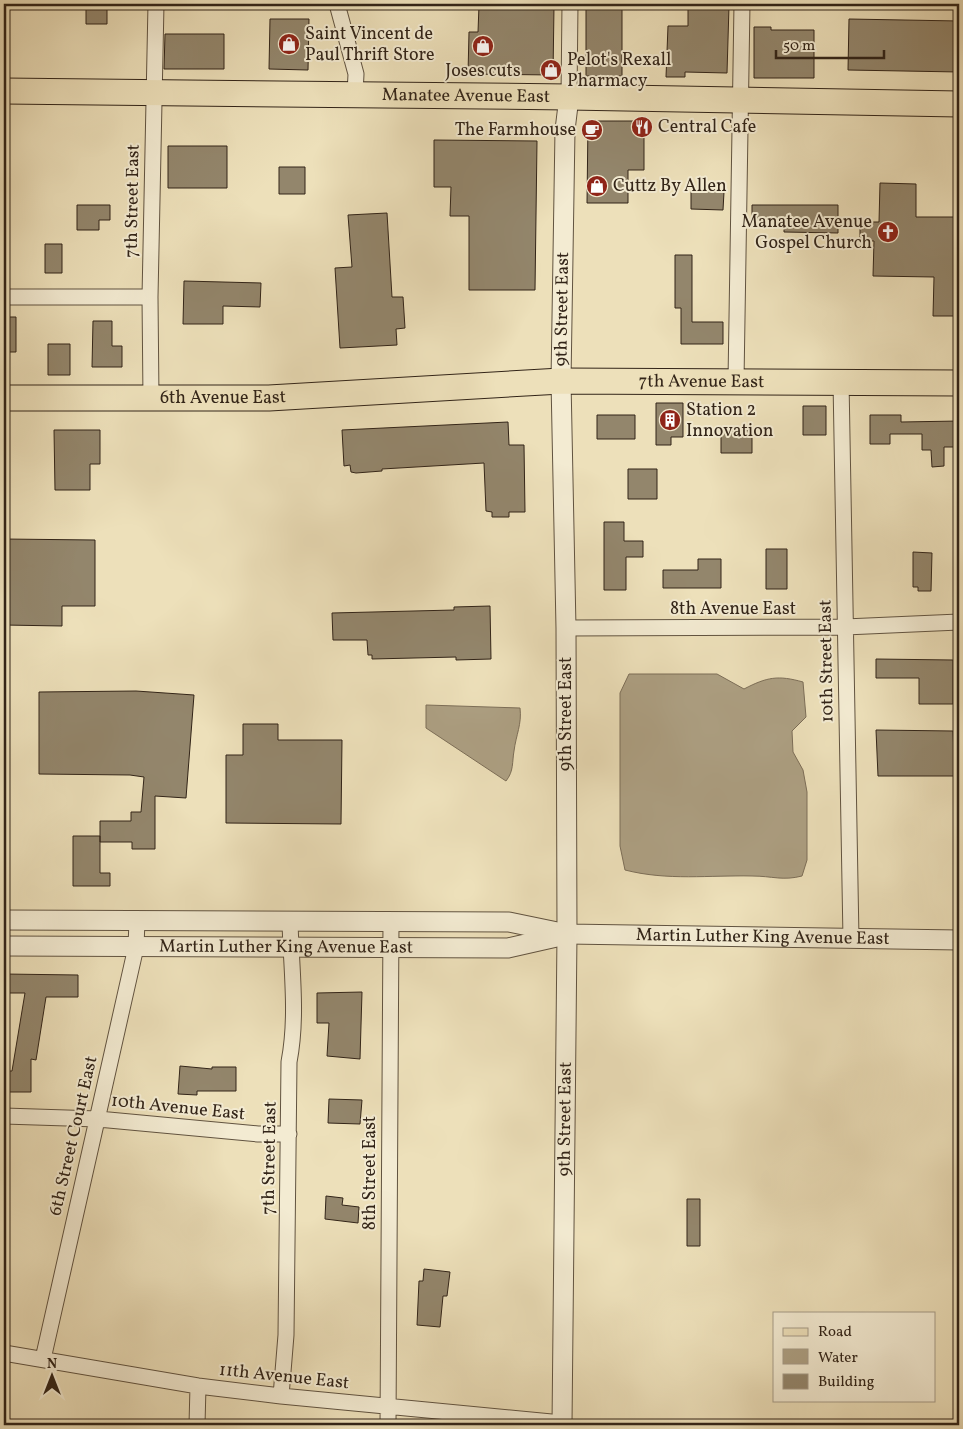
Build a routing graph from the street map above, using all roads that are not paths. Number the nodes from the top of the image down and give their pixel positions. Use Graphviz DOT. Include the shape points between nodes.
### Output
graph roads {
  1 [pos="156,4"];
  2 [pos="337,4"];
  3 [pos="570,4"];
  4 [pos="742,4"];
  5 [pos="4,91"];
  6 [pos="154,92"];
  7 [pos="354,94"];
  8 [pos="569,97"];
  9 [pos="740,101"];
  10 [pos="959,104"];
  11 [pos="4,297"];
  12 [pos="150,297"];
  13 [pos="561,381"];
  14 [pos="736,381"];
  15 [pos="841,381"];
  16 [pos="959,383"];
  17 [pos="442,389"];
  18 [pos="4,398"];
  19 [pos="151,399"];
  20 [pos="959,622"];
  21 [pos="566,628"];
  22 [pos="845,628"];
  23 [pos="4,920"];
  24 [pos="137,920"];
  25 [pos="290,921"];
  26 [pos="391,922"];
  27 [pos="567,934"];
  28 [pos="851,939"];
  29 [pos="959,940"];
  30 [pos="4,946"];
  31 [pos="136,946"];
  32 [pos="290,948"];
  33 [pos="390,948"];
  34 [pos="4,1116"];
  35 [pos="98,1118"];
  36 [pos="289,1134"];
  37 [pos="4,1353"];
  38 [pos="43,1359"];
  39 [pos="198,1386"];
  40 [pos="281,1396"];
  41 [pos="388,1407"];
  42 [pos="562,1424"];
  43 [pos="197,1425"];
  44 [pos="388,1425"];
  1 -- 6 [label="street, 7th Street East"];
  2 -- 7 [label="street" via="356,74"];
  3 -- 8 [label="street, 9th Street East"];
  4 -- 9 [label="street"];
  5 -- 6 [label="main road, Manatee Avenue East"];
  6 -- 7 [label="main road, Manatee Avenue East"];
  6 -- 12 [label="street, 7th Street East"];
  7 -- 8 [label="main road, Manatee Avenue East"];
  8 -- 9 [label="main road, Manatee Avenue East"];
  8 -- 13 [label="street, 9th Street East" via="565,130"];
  9 -- 10 [label="main road, Manatee Avenue East"];
  9 -- 14 [label="street"];
  11 -- 12 [label="street"];
  12 -- 19 [label="street, 7th Street East"];
  13 -- 14 [label="main road, 7th Avenue East"];
  13 -- 17 [label="main road, 7th Avenue East"];
  13 -- 21 [label="street, 9th Street East"];
  14 -- 15 [label="main road, 7th Avenue East"];
  15 -- 16 [label="main road, 7th Avenue East"];
  15 -- 22 [label="street, 10th Street East"];
  17 -- 19 [label="main road, 6th Avenue East" via="269,398"];
  18 -- 19 [label="main road, 6th Avenue East"];
  20 -- 22 [label="street, 8th Avenue East"];
  21 -- 22 [label="street, 8th Avenue East"];
  21 -- 27 [label="street, 9th Street East"];
  22 -- 28 [label="street, 10th Street East"];
  23 -- 24 [label="street, Martin Luther King Avenue East"];
  24 -- 25 [label="street, Martin Luther King Avenue East"];
  24 -- 31 [label="street, 6th Street Court East"];
  25 -- 26 [label="street, Martin Luther King Avenue East"];
  25 -- 32 [label="street, 7th Street East"];
  26 -- 27 [label="street, Martin Luther King Avenue East" via="509,922"];
  26 -- 33 [label="street, 8th Street East"];
  27 -- 28 [label="street, Martin Luther King Avenue East"];
  27 -- 33 [label="street, Martin Luther King Avenue East" via="508,948"];
  27 -- 42 [label="street, 9th Street East"];
  28 -- 29 [label="street, Martin Luther King Avenue East"];
  30 -- 31 [label="street, Martin Luther King Avenue East"];
  31 -- 32 [label="street, Martin Luther King Avenue East"];
  31 -- 35 [label="street, 6th Street Court East"];
  32 -- 33 [label="street, Martin Luther King Avenue East"];
  32 -- 36 [label="street, 7th Street East" via="294,1003 289,1062"];
  33 -- 41 [label="street, 8th Street East"];
  34 -- 35 [label="street, 10th Avenue East"];
  35 -- 36 [label="street, 10th Avenue East" via="258,1134"];
  35 -- 38 [label="street, 6th Street Court East"];
  36 -- 40 [label="street, 7th Street East" via="286,1335"];
  37 -- 38 [label="street, 11th Avenue East"];
  38 -- 39 [label="street, 11th Avenue East"];
  39 -- 40 [label="street, 11th Avenue East"];
  39 -- 43 [label="street"];
  40 -- 41 [label="street, 11th Avenue East"];
  41 -- 42 [label="street, 11th Avenue East"];
  41 -- 44 [label="street, 8th Street East"];
}
